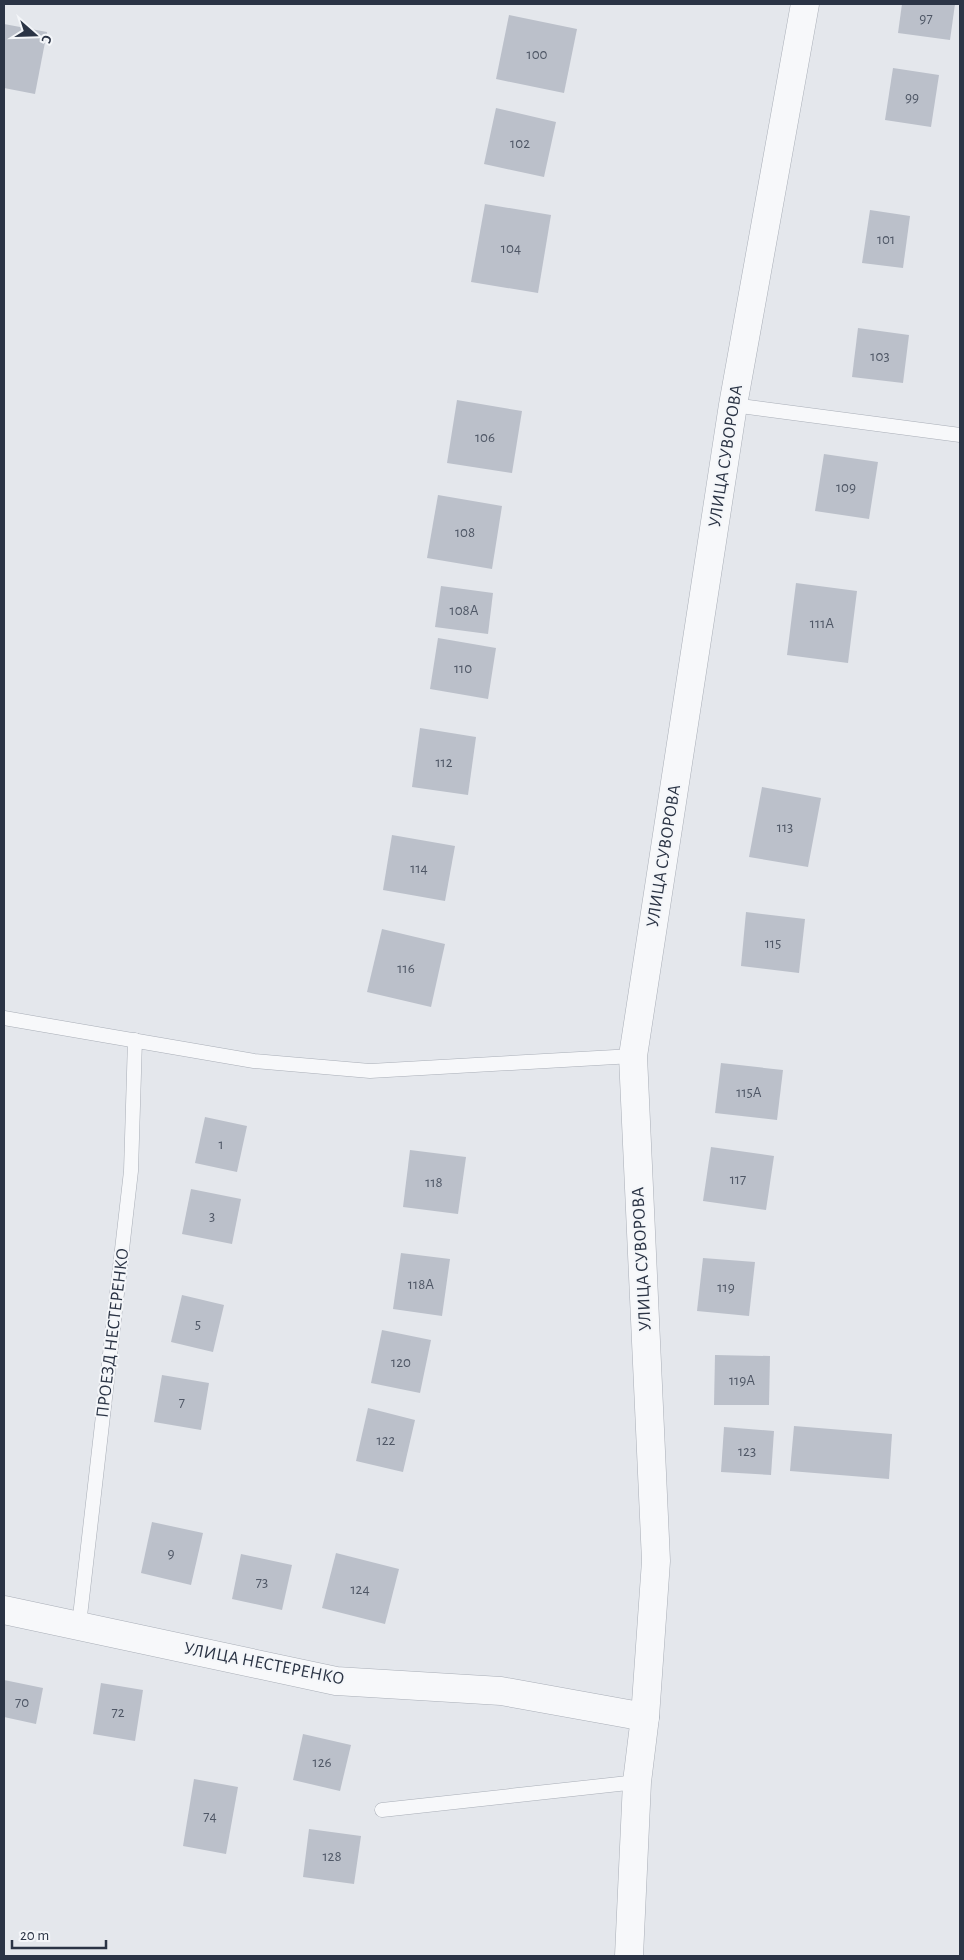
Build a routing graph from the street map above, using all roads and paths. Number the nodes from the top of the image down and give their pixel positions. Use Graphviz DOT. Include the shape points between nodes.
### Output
graph roads {
  1 [pos="805,4"];
  2 [pos="734,405"];
  3 [pos="960,435"];
  4 [pos="4,1018"];
  5 [pos="135,1040"];
  6 [pos="633,1056"];
  7 [pos="4,1610"];
  8 [pos="79,1625"];
  9 [pos="645,1717"];
  10 [pos="637,1782"];
  11 [pos="382,1810"];
  12 [pos="629,1956"];
  1 -- 2 [label="street, УЛИЦА СУВОРОВА"];
  2 -- 3 [label="lane"];
  2 -- 6 [label="street, УЛИЦА СУВОРОВА"];
  4 -- 5 [label="lane"];
  5 -- 6 [label="lane" via="254,1061 370,1071"];
  5 -- 8 [label="lane, ПРОЕЗД НЕСТЕРЕНКО" via="131,1171"];
  6 -- 9 [label="street, УЛИЦА СУВОРОВА" via="656,1561"];
  7 -- 8 [label="street, УЛИЦА НЕСТЕРЕНКО"];
  8 -- 9 [label="street, УЛИЦА НЕСТЕРЕНКО" via="336,1680 501,1690"];
  9 -- 10 [label="street, УЛИЦА СУВОРОВА"];
  10 -- 11 [label="lane"];
  10 -- 12 [label="street, УЛИЦА СУВОРОВА"];
}
